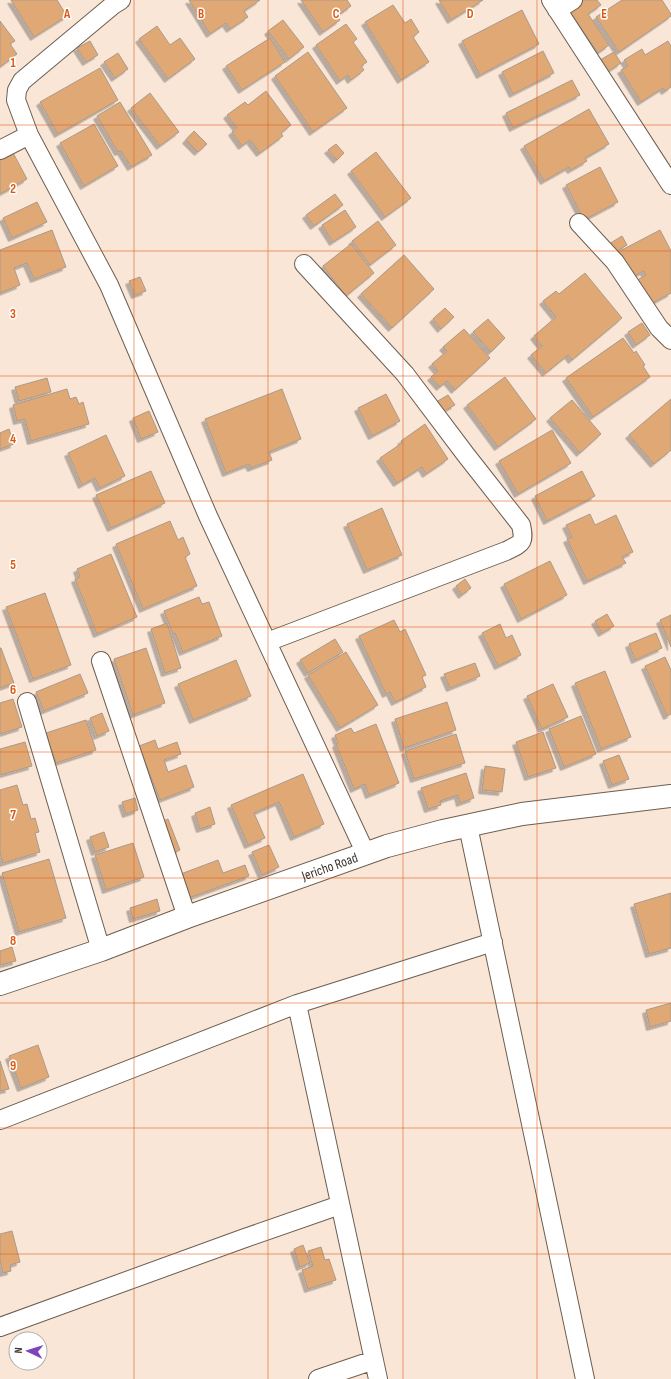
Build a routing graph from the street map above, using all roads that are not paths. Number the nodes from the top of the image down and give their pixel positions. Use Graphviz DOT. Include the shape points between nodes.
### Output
graph roads {
  1 [pos="121,0"];
  2 [pos="573,0"];
  3 [pos="554,5"];
  4 [pos="29,135"];
  5 [pos="0,150"];
  6 [pos="671,185"];
  7 [pos="579,223"];
  8 [pos="304,264"];
  9 [pos="671,340"];
  10 [pos="267,642"];
  11 [pos="101,660"];
  12 [pos="27,702"];
  13 [pos="671,796"];
  14 [pos="468,826"];
  15 [pos="366,854"];
  16 [pos="187,917"];
  17 [pos="493,942"];
  18 [pos="101,950"];
  19 [pos="0,984"];
  20 [pos="297,1004"];
  21 [pos="0,1120"];
  22 [pos="340,1205"];
  23 [pos="0,1327"];
  24 [pos="374,1360"];
  25 [pos="318,1379"];
  26 [pos="378,1379"];
  27 [pos="585,1379"];
  1 -- 4 [label="street" via="22,82 16,90 16,100"];
  2 -- 3 [label="street"];
  3 -- 6 [label="street"];
  4 -- 5 [label="street"];
  4 -- 10 [label="street" via="109,285 208,516"];
  7 -- 9 [label="street" via="615,262 659,328"];
  8 -- 10 [label="street" via="405,374 520,524 523,540 506,551"];
  10 -- 15 [label="street"];
  11 -- 16 [label="street"];
  12 -- 18 [label="street"];
  13 -- 14 [label="street, Jericho Road" via="522,814"];
  14 -- 15 [label="street, Jericho Road"];
  14 -- 17 [label="street"];
  15 -- 16 [label="street, Jericho Road"];
  16 -- 18 [label="street, Jericho Road"];
  17 -- 20 [label="street"];
  17 -- 27 [label="street"];
  18 -- 19 [label="street, Jericho Road"];
  20 -- 21 [label="street"];
  20 -- 22 [label="street"];
  22 -- 23 [label="street"];
  22 -- 24 [label="street"];
  24 -- 25 [label="street"];
  24 -- 26 [label="street"];
}
